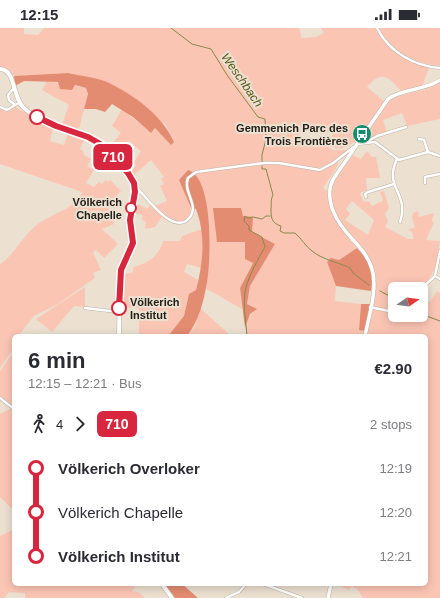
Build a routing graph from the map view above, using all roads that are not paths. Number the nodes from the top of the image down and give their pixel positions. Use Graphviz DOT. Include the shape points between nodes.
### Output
graph roads {
  1 [pos="377,28"];
  2 [pos="440,68"];
  3 [pos="0,69"];
  4 [pos="440,80"];
  5 [pos="14,88"];
  6 [pos="17,104"];
  7 [pos="0,107"];
  8 [pos="406,127"];
  9 [pos="419,139"];
  10 [pos="366,142"];
  11 [pos="356,145"];
  12 [pos="428,152"];
  13 [pos="440,155"];
  14 [pos="397,158"];
  15 [pos="440,174"];
  16 [pos="424,183"];
  17 [pos="394,184"];
  18 [pos="135,186"];
  19 [pos="366,197"];
  20 [pos="400,222"];
  21 [pos="440,250"];
  22 [pos="435,276"];
  23 [pos="440,279"];
  24 [pos="428,282"];
  25 [pos="370,307"];
  26 [pos="85,308"];
  27 [pos="388,311"];
  28 [pos="119,312"];
  29 [pos="119,334"];
  30 [pos="365,334"];
  31 [pos="0,398"];
  32 [pos="12,407"];
  33 [pos="163,586"];
  34 [pos="244,586"];
  35 [pos="269,586"];
  36 [pos="331,586"];
  37 [pos="170,597"];
  38 [pos="328,597"];
  39 [pos="226,598"];
  40 [pos="302,598"];
  1 -- 2 [label="street" via="387,44 399,54"];
  3 -- 5 [label="main road" via="6,69 10,74"];
  4 -- 11 [label="street" via="388,99"];
  5 -- 6 [label="main road"];
  5 -- 6 [label="street" via="8,98"];
  6 -- 7 [label="street" via="7,110"];
  6 -- 18 [label="main road" via="48,123 88,137 102,145 128,173"];
  8 -- 10 [label="street"];
  9 -- 12 [label="street" via="424,140"];
  10 -- 11 [label="street"];
  10 -- 14 [label="street" via="375,142"];
  11 -- 18 [label="street" via="320,170 264,163 196,172 186,183 193,208 192,214 187,221 180,223 170,220"];
  11 -- 25 [label="street" via="332,181 329,196 338,223 370,263 374,281"];
  12 -- 13 [label="street"];
  12 -- 14 [label="street" via="404,159"];
  14 -- 17 [label="street" via="392,174"];
  15 -- 16 [label="street" via="425,177"];
  17 -- 19 [label="street" via="366,193"];
  17 -- 20 [label="street" via="402,203"];
  18 -- 28 [label="main road" via="130,220 133,243 121,270"];
  21 -- 22 [label="street"];
  22 -- 23 [label="street"];
  22 -- 24 [label="street"];
  25 -- 27 [label="street"];
  25 -- 30 [label="street"];
  26 -- 28 [label="street"];
  28 -- 29 [label="main road"];
  31 -- 32 [label="street"];
  33 -- 37 [label="main road"];
  34 -- 39 [label="street" via="239,592"];
  35 -- 40 [label="street"];
  36 -- 38 [label="street"];
}
